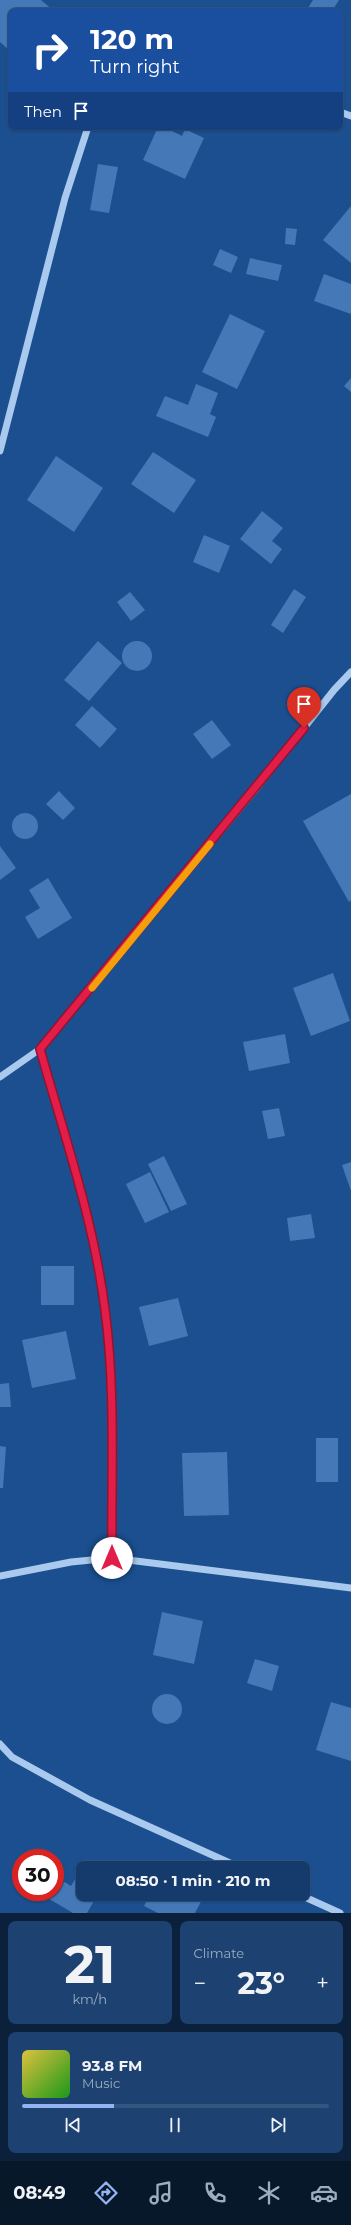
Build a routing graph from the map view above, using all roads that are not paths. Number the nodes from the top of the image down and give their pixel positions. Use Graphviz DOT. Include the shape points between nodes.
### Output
graph roads {
  1 [pos="87,130"];
  2 [pos="0,451"];
  3 [pos="351,672"];
  4 [pos="40,1049"];
  5 [pos="0,1077"];
  6 [pos="112,1558"];
  7 [pos="0,1576"];
  8 [pos="351,1588"];
  9 [pos="0,1744"];
  10 [pos="225,1861"];
  11 [pos="310,1899"];
  12 [pos="340,1913"];
  1 -- 2 [label="street" via="67,191"];
  3 -- 4 [label="street"];
  4 -- 5 [label="street"];
  4 -- 6 [label="street" via="89,1224 105,1309 111,1370"];
  6 -- 7 [label="street" via="72,1562"];
  6 -- 8 [label="street"];
  9 -- 10 [label="street" via="12,1757 90,1800"];
  11 -- 12 [label="street"];
}
